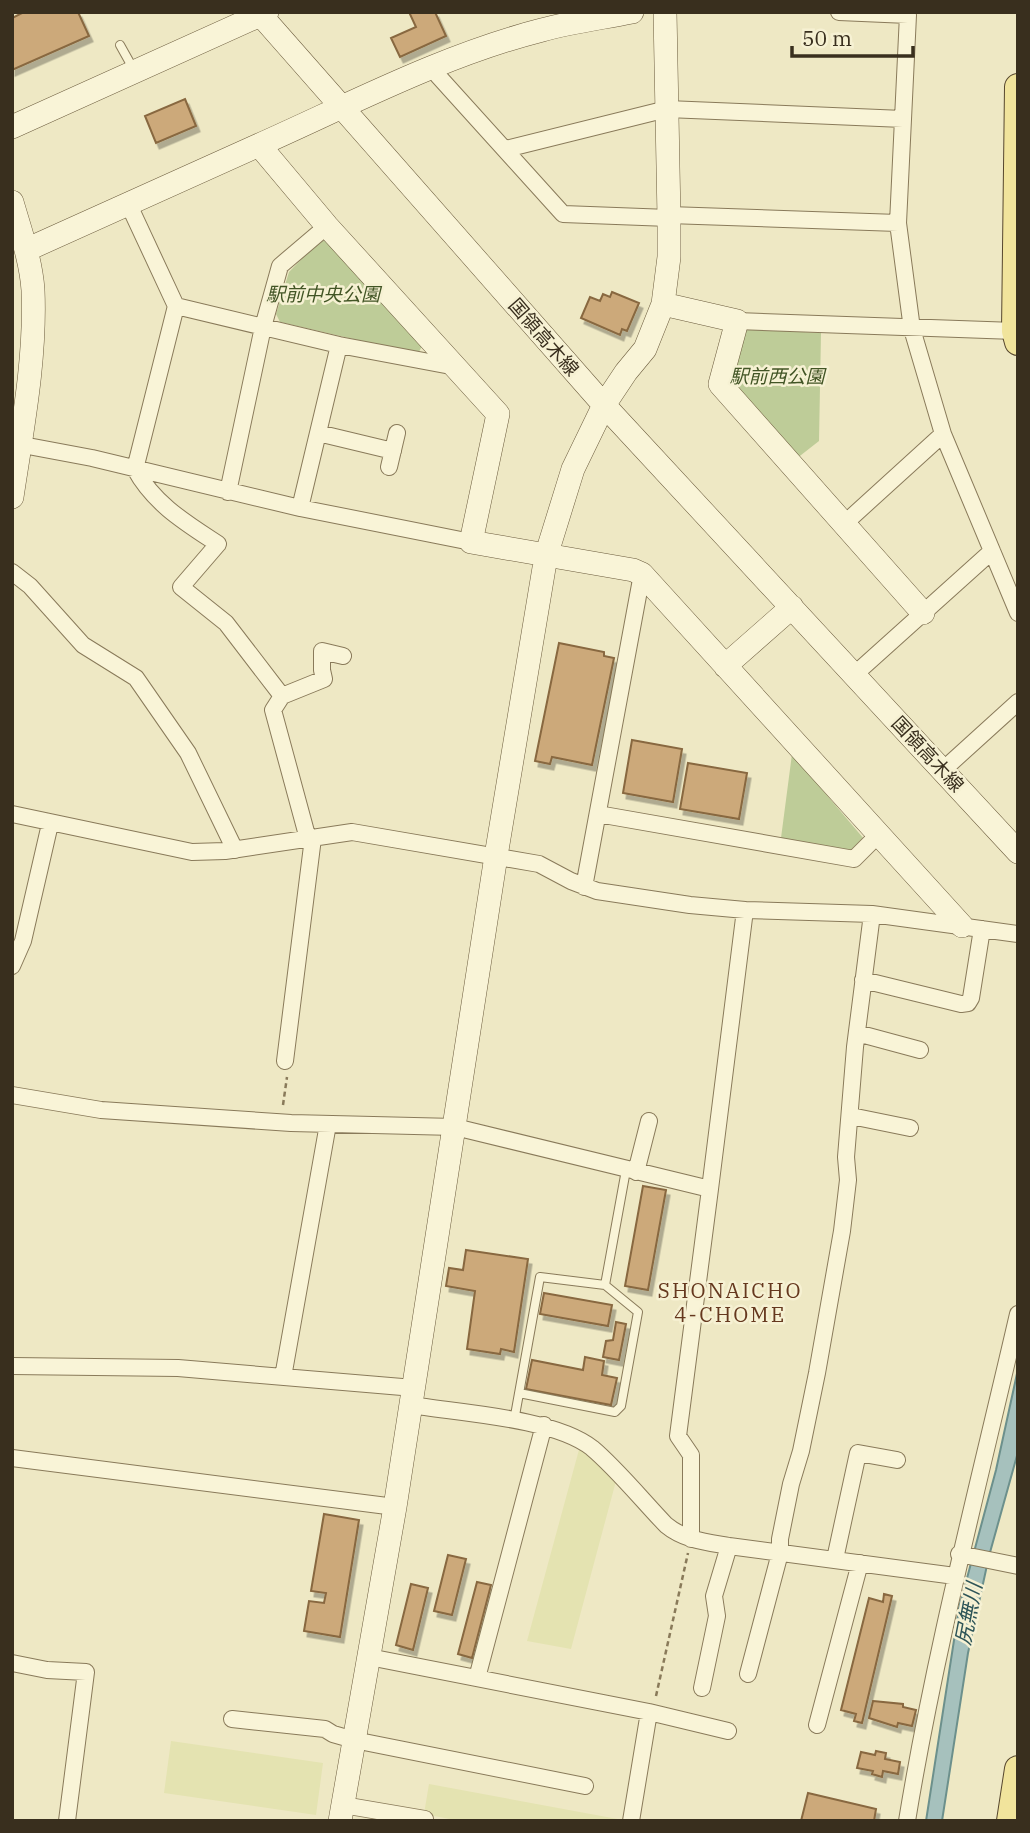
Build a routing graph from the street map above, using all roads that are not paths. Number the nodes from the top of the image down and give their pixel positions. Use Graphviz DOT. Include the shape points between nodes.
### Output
graph roads {
  1 [pos="632,12"];
  2 [pos="665,12"];
  3 [pos="839,12"];
  4 [pos="261,13"];
  5 [pos="120,45"];
  6 [pos="431,68"];
  7 [pos="135,72"];
  8 [pos="1018,87"];
  9 [pos="342,108"];
  10 [pos="667,109"];
  11 [pos="903,119"];
  12 [pos="12,127"];
  13 [pos="259,145"];
  14 [pos="506,149"];
  15 [pos="12,202"];
  16 [pos="128,203"];
  17 [pos="669,217"];
  18 [pos="898,223"];
  19 [pos="327,226"];
  20 [pos="19,252"];
  21 [pos="1017,273"];
  22 [pos="663,304"];
  23 [pos="176,306"];
  24 [pos="737,321"];
  25 [pos="263,327"];
  26 [pos="912,328"];
  27 [pos="1016,336"];
  28 [pos="339,345"];
  29 [pos="456,367"];
  30 [pos="604,405"];
  31 [pos="318,433"];
  32 [pos="397,433"];
  33 [pos="943,434"];
  34 [pos="16,444"];
  35 [pos="135,469"];
  36 [pos="228,492"];
  37 [pos="12,498"];
  38 [pos="300,508"];
  39 [pos="844,524"];
  40 [pos="471,542"];
  41 [pos="992,551"];
  42 [pos="546,555"];
  43 [pos="12,572"];
  44 [pos="642,574"];
  45 [pos="792,607"];
  46 [pos="923,613"];
  47 [pos="1018,613"];
  48 [pos="343,656"];
  49 [pos="724,666"];
  50 [pos="854,675"];
  51 [pos="282,696"];
  52 [pos="1018,702"];
  53 [pos="943,770"];
  54 [pos="12,814"];
  55 [pos="598,814"];
  56 [pos="50,824"];
  57 [pos="880,833"];
  58 [pos="311,838"];
  59 [pos="235,850"];
  60 [pos="1018,852"];
  61 [pos="496,856"];
  62 [pos="584,887"];
  63 [pos="745,910"];
  64 [pos="872,914"];
  65 [pos="972,928"];
  66 [pos="1018,934"];
  67 [pos="12,966"];
  68 [pos="863,980"];
  69 [pos="857,1033"];
  70 [pos="920,1050"];
  71 [pos="285,1061"];
  72 [pos="12,1095"];
  73 [pos="851,1116"];
  74 [pos="649,1121"];
  75 [pos="328,1124"];
  76 [pos="455,1127"];
  77 [pos="910,1128"];
  78 [pos="631,1171"];
  79 [pos="710,1189"];
  80 [pos="605,1285"];
  81 [pos="1018,1314"];
  82 [pos="12,1366"];
  83 [pos="283,1377"];
  84 [pos="519,1393"];
  85 [pos="412,1396"];
  86 [pos="514,1421"];
  87 [pos="544,1425"];
  88 [pos="12,1458"];
  89 [pos="897,1460"];
  90 [pos="395,1507"];
  91 [pos="691,1539"];
  92 [pos="729,1546"];
  93 [pos="780,1553"];
  94 [pos="963,1555"];
  95 [pos="835,1559"];
  96 [pos="860,1563"];
  97 [pos="1018,1566"];
  98 [pos="955,1576"];
  99 [pos="369,1657"];
  100 [pos="12,1663"];
  101 [pos="748,1674"];
  102 [pos="477,1678"];
  103 [pos="702,1688"];
  104 [pos="651,1712"];
  105 [pos="232,1719"];
  106 [pos="817,1725"];
  107 [pos="728,1731"];
  108 [pos="354,1740"];
  109 [pos="1018,1769"];
  110 [pos="584,1786"];
  111 [pos="342,1813"];
  112 [pos="425,1819"];
  113 [pos="67,1821"];
  114 [pos="631,1821"];
  115 [pos="907,1821"];
  116 [pos="1010,1821"];
  1 -- 6 [label="street" via="542,29"];
  2 -- 10 [label="street"];
  3 -- 11 [label="street" via="908,15"];
  4 -- 7 [label="street, 国領高木線"];
  4 -- 9 [label="street, 国領高木線"];
  5 -- 7 [label="lane"];
  6 -- 9 [label="street"];
  6 -- 14 [label="street"];
  7 -- 12 [label="street, 国領高木線"];
  8 -- 21 [label="main road"];
  9 -- 13 [label="street"];
  9 -- 30 [label="street, 国領高木線"];
  10 -- 11 [label="street"];
  10 -- 14 [label="street"];
  10 -- 17 [label="street"];
  11 -- 18 [label="street"];
  13 -- 16 [label="street"];
  13 -- 19 [label="street"];
  14 -- 17 [label="street" via="563,214"];
  15 -- 20 [label="street"];
  16 -- 20 [label="street"];
  16 -- 23 [label="street"];
  17 -- 18 [label="street"];
  17 -- 22 [label="street"];
  18 -- 26 [label="street"];
  19 -- 25 [label="street" via="280,267"];
  19 -- 29 [label="street"];
  20 -- 34 [label="street" via="33,289 31,341"];
  21 -- 27 [label="main road"];
  22 -- 24 [label="street"];
  22 -- 30 [label="street" via="645,349"];
  23 -- 25 [label="street"];
  23 -- 35 [label="street"];
  24 -- 26 [label="street"];
  24 -- 39 [label="street" via="720,384"];
  25 -- 28 [label="street"];
  25 -- 36 [label="street"];
  26 -- 27 [label="street"];
  26 -- 33 [label="street"];
  28 -- 29 [label="street"];
  28 -- 31 [label="street"];
  29 -- 40 [label="street" via="498,414"];
  30 -- 42 [label="street" via="573,469"];
  30 -- 45 [label="street, 国領高木線"];
  31 -- 32 [label="street" via="391,459"];
  31 -- 38 [label="street"];
  33 -- 39 [label="street"];
  33 -- 41 [label="street"];
  34 -- 35 [label="street"];
  34 -- 37 [label="street"];
  35 -- 36 [label="street"];
  35 -- 51 [label="street" via="170,512 218,544 181,587 226,622"];
  36 -- 38 [label="street"];
  38 -- 40 [label="street"];
  39 -- 46 [label="street"];
  40 -- 42 [label="street"];
  41 -- 46 [label="street"];
  41 -- 47 [label="street"];
  42 -- 44 [label="street"];
  42 -- 61 [label="street"];
  43 -- 59 [label="street" via="83,645 136,678 188,753"];
  44 -- 49 [label="street"];
  44 -- 55 [label="street"];
  45 -- 49 [label="street"];
  45 -- 50 [label="street, 国領高木線"];
  46 -- 50 [label="street"];
  48 -- 51 [label="street" via="322,651 324,679"];
  49 -- 57 [label="street"];
  50 -- 53 [label="street, 国領高木線"];
  51 -- 58 [label="street" via="273,710"];
  52 -- 53 [label="street"];
  53 -- 60 [label="street, 国領高木線"];
  54 -- 56 [label="street"];
  55 -- 57 [label="street" via="854,859"];
  55 -- 62 [label="street"];
  56 -- 59 [label="street" via="192,852"];
  56 -- 67 [label="street" via="23,941"];
  57 -- 65 [label="street"];
  58 -- 59 [label="street"];
  58 -- 61 [label="street" via="352,832"];
  58 -- 71 [label="street"];
  61 -- 62 [label="street" via="539,864"];
  61 -- 76 [label="street"];
  62 -- 63 [label="street"];
  63 -- 64 [label="street"];
  63 -- 79 [label="street"];
  64 -- 65 [label="street"];
  64 -- 68 [label="street"];
  65 -- 66 [label="street"];
  65 -- 68 [label="street" via="968,1003"];
  68 -- 69 [label="street"];
  69 -- 70 [label="street"];
  69 -- 73 [label="street"];
  72 -- 75 [label="street" via="102,1110"];
  73 -- 77 [label="street"];
  73 -- 93 [label="street" via="835,1278"];
  74 -- 78 [label="street"];
  75 -- 76 [label="street"];
  75 -- 83 [label="street"];
  76 -- 78 [label="street"];
  76 -- 85 [label="street"];
  78 -- 79 [label="street"];
  78 -- 80 [label="lane"];
  79 -- 91 [label="street" via="678,1436 691,1455"];
  80 -- 84 [label="lane" via="540,1277"];
  80 -- 84 [label="lane" via="638,1312 621,1406 615,1412"];
  81 -- 94 [label="street"];
  82 -- 83 [label="street" via="178,1368"];
  83 -- 85 [label="street"];
  84 -- 86 [label="lane"];
  85 -- 86 [label="street"];
  85 -- 90 [label="street"];
  86 -- 87 [label="street"];
  87 -- 91 [label="street" via="592,1448 666,1525"];
  87 -- 102 [label="street"];
  88 -- 90 [label="street"];
  89 -- 95 [label="street" via="858,1452"];
  90 -- 99 [label="street"];
  91 -- 92 [label="street"];
  92 -- 93 [label="street"];
  92 -- 103 [label="street" via="714,1596 718,1616"];
  93 -- 95 [label="street"];
  93 -- 101 [label="street"];
  94 -- 97 [label="street"];
  94 -- 98 [label="street"];
  95 -- 96 [label="street"];
  96 -- 98 [label="street"];
  96 -- 106 [label="street"];
  98 -- 115 [label="street"];
  99 -- 102 [label="street"];
  99 -- 108 [label="street"];
  100 -- 113 [label="street" via="86,1672"];
  102 -- 104 [label="street"];
  104 -- 107 [label="street"];
  104 -- 114 [label="street"];
  105 -- 108 [label="street" via="325,1729"];
  108 -- 110 [label="street"];
  108 -- 111 [label="street"];
  109 -- 116 [label="main road"];
  111 -- 112 [label="street"];
}
